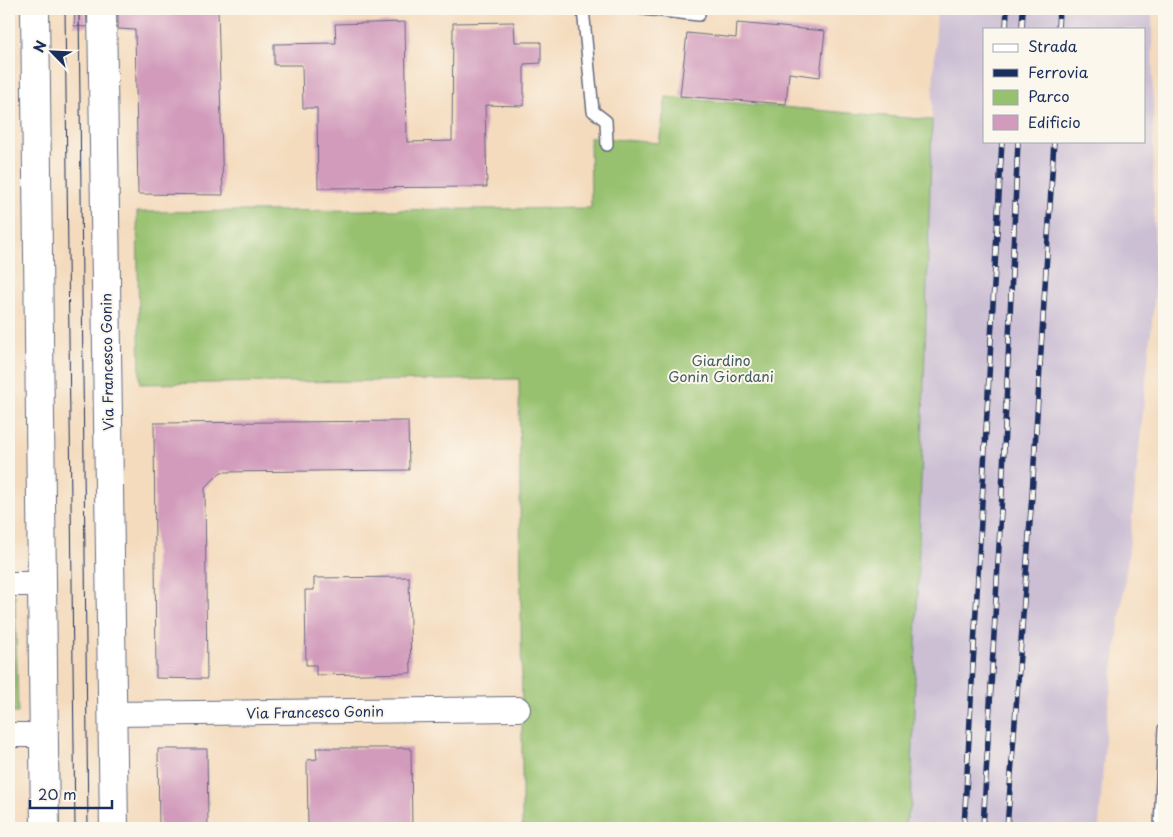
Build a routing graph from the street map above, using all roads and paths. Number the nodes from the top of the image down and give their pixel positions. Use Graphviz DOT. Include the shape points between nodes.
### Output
graph roads {
  1 [pos="35,9"];
  2 [pos="102,9"];
  3 [pos="583,9"];
  4 [pos="644,9"];
  5 [pos="699,15"];
  6 [pos="607,145"];
  7 [pos="9,584"];
  8 [pos="42,584"];
  9 [pos="518,709"];
  10 [pos="112,714"];
  11 [pos="1164,729"];
  12 [pos="9,735"];
  13 [pos="44,735"];
  14 [pos="45,828"];
  15 [pos="114,828"];
  16 [pos="1160,828"];
  1 -- 8 [label="street"];
  2 -- 10 [label="street, Via Francesco Gonin"];
  3 -- 6 [label="lane" via="593,110 606,121"];
  4 -- 5 [label="lane"];
  7 -- 8 [label="street"];
  8 -- 13 [label="street"];
  9 -- 10 [label="street, Via Francesco Gonin"];
  10 -- 15 [label="street, Via Francesco Gonin"];
  11 -- 16 [label="lane"];
  12 -- 13 [label="street"];
  13 -- 14 [label="street"];
}
